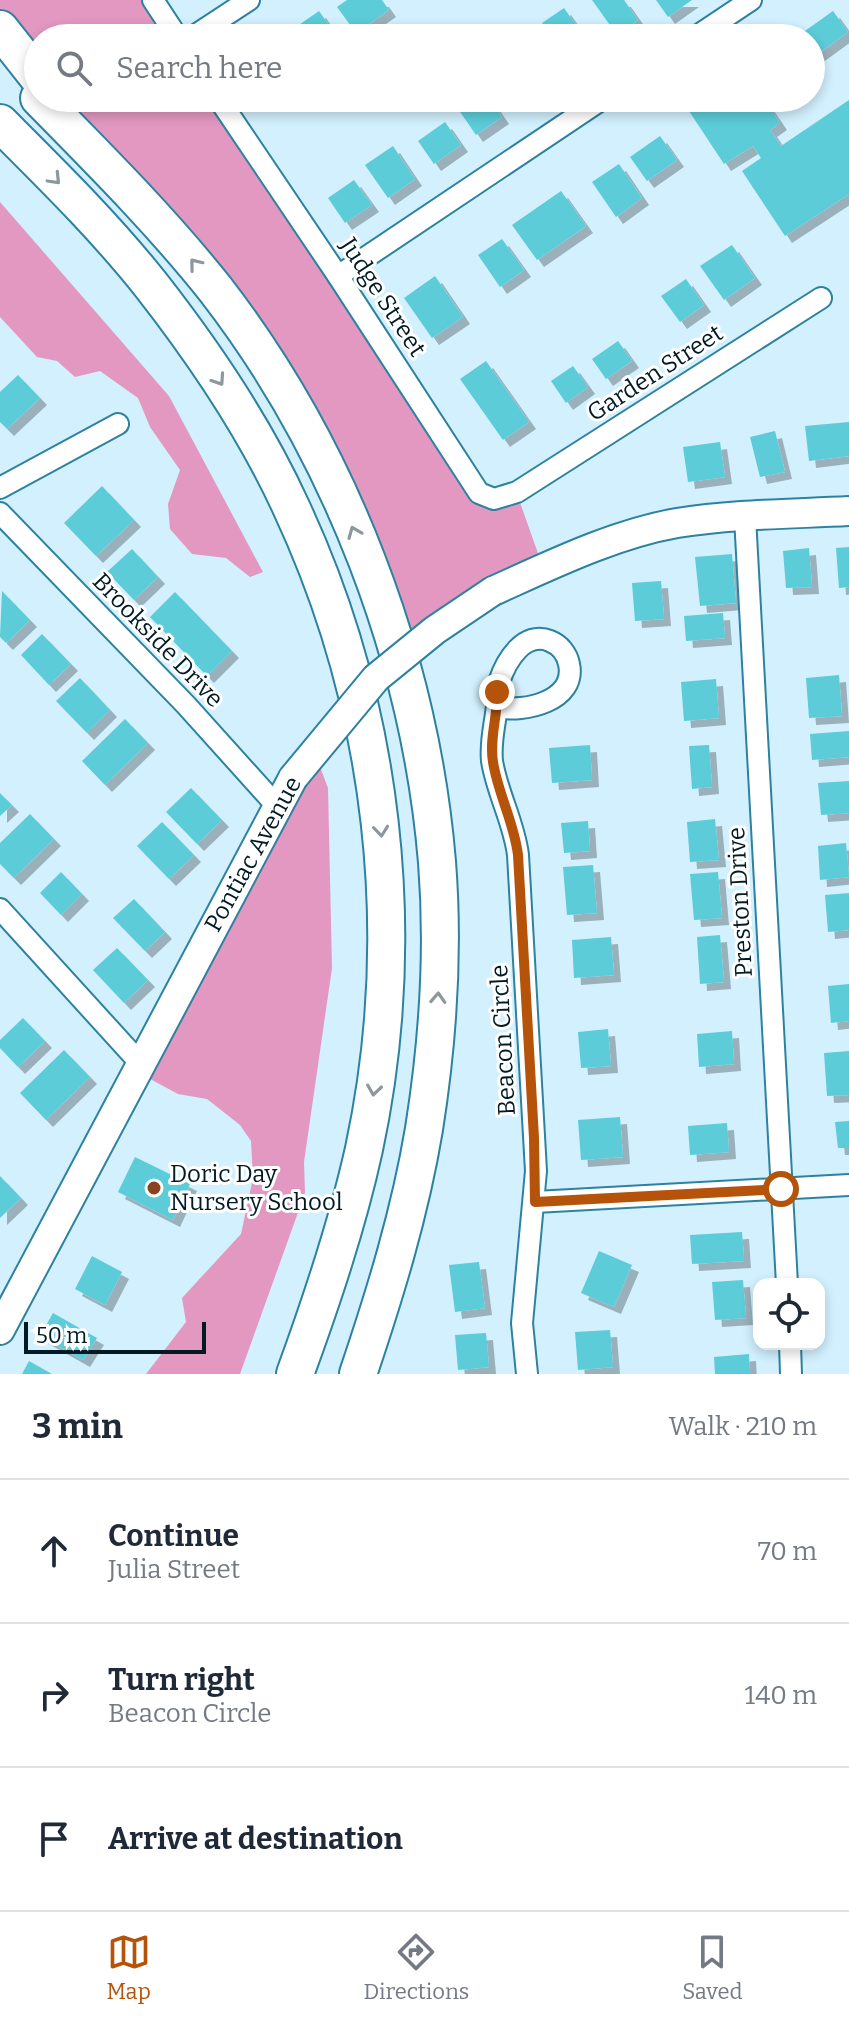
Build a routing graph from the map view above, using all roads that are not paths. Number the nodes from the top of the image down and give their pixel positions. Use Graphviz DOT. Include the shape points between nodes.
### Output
graph roads {
  1 [pos="153,0"];
  2 [pos="249,0"];
  3 [pos="751,0"];
  4 [pos="169,24"];
  5 [pos="212,24"];
  6 [pos="715,24"];
  7 [pos="0,29"];
  8 [pos="0,58"];
  9 [pos="24,59"];
  10 [pos="24,82"];
  11 [pos="53,112"];
  12 [pos="65,112"];
  13 [pos="227,112"];
  14 [pos="583,112"];
  15 [pos="0,123"];
  16 [pos="128,190"];
  17 [pos="338,276"];
  18 [pos="821,298"];
  19 [pos="118,424"];
  20 [pos="0,488"];
  21 [pos="517,492"];
  22 [pos="849,511"];
  23 [pos="0,513"];
  24 [pos="745,517"];
  25 [pos="497,707"];
  26 [pos="276,805"];
  27 [pos="0,909"];
  28 [pos="141,1064"];
  29 [pos="424,1131"];
  30 [pos="849,1185"];
  31 [pos="781,1189"];
  32 [pos="535,1202"];
  33 [pos="787,1278"];
  34 [pos="3,1317"];
  35 [pos="790,1350"];
  36 [pos="295,1374"];
  37 [pos="358,1374"];
  38 [pos="382,1374"];
  39 [pos="527,1374"];
  40 [pos="791,1374"];
  1 -- 4 [label="street"];
  2 -- 5 [label="street"];
  3 -- 6 [label="street"];
  7 -- 9 [label="highway"];
  8 -- 10 [label="highway"];
  11 -- 16 [label="highway"];
  12 -- 16 [label="highway"];
  13 -- 17 [label="street, Judge Street"];
  14 -- 17 [label="street"];
  15 -- 36 [label="highway, one-way" via="149,282 249,427 291,505 325,587 361,713 382,841 387,930 383,1017 355,1188"];
  29 -- 16 [label="highway, one-way" via="438,996 437,863 418,733 381,605 331,481 266,363 217,292"];
  17 -- 21 [label="street, Judge Street" via="479,493 494,499"];
  18 -- 21 [label="street, Garden Street"];
  19 -- 20 [label="street"];
  22 -- 24 [label="main road, Pontiac Avenue"];
  23 -- 26 [label="street, Brookside Drive"];
  24 -- 26 [label="main road, Pontiac Avenue, bridge" via="676,524 622,538 493,591 376,678"];
  24 -- 31 [label="street, Preston Drive"];
  25 -- 32 [label="street, Beacon Circle" via="493,764 518,855"];
  26 -- 28 [label="main road, Pontiac Avenue"];
  27 -- 28 [label="street"];
  28 -- 34 [label="main road, Pontiac Avenue"];
  29 -- 37 [label="highway" via="402,1232"];
  29 -- 38 [label="highway" via="408,1269"];
  30 -- 31 [label="street"];
  31 -- 32 [label="street"];
  31 -- 33 [label="street, Preston Drive"];
  32 -- 39 [label="street, Beacon Circle" via="522,1323"];
  35 -- 40 [label="street"];
}
